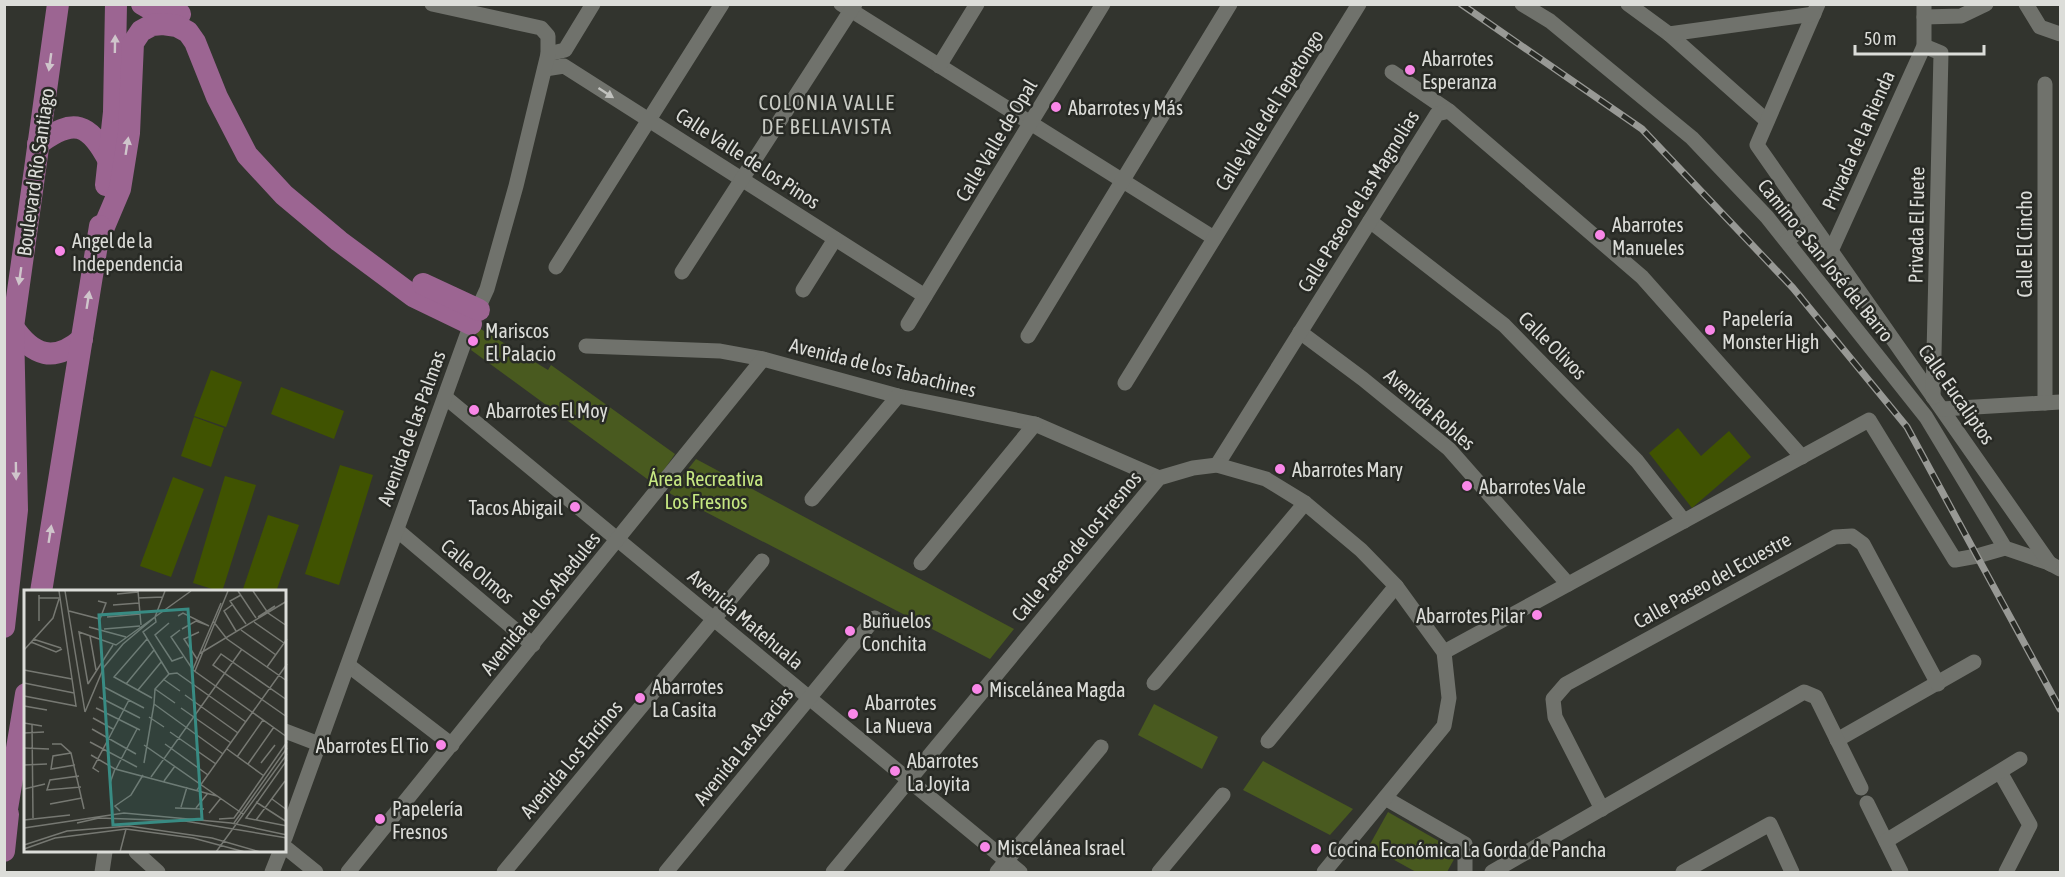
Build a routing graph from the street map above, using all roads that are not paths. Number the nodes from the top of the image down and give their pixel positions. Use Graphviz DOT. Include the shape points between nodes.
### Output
graph roads {
  1 [pos="58,4"];
  2 [pos="116,4"];
  3 [pos="142,4"];
  4 [pos="593,4"];
  5 [pos="722,4"];
  6 [pos="977,4"];
  7 [pos="1102,4"];
  8 [pos="1230,4"];
  9 [pos="1359,4"];
  10 [pos="1522,4"];
  11 [pos="1628,4"];
  12 [pos="1986,4"];
  13 [pos="2026,4"];
  14 [pos="443,6"];
  15 [pos="849,7"];
  16 [pos="1816,9"];
  17 [pos="1924,11"];
  18 [pos="1669,34"];
  19 [pos="2061,34"];
  20 [pos="1924,46"];
  21 [pos="547,62"];
  22 [pos="939,66"];
  23 [pos="1392,72"];
  24 [pos="2045,84"];
  25 [pos="1449,111"];
  26 [pos="649,120"];
  27 [pos="1767,121"];
  28 [pos="1031,123"];
  29 [pos="39,144"];
  30 [pos="109,161"];
  31 [pos="742,180"];
  32 [pos="1123,181"];
  33 [pos="1370,221"];
  34 [pos="1810,222"];
  35 [pos="1214,238"];
  36 [pos="836,239"];
  37 [pos="98,241"];
  38 [pos="1787,242"];
  39 [pos="1831,251"];
  40 [pos="556,267"];
  41 [pos="682,272"];
  42 [pos="803,290"];
  43 [pos="925,297"];
  44 [pos="475,317"];
  45 [pos="908,324"];
  46 [pos="13,327"];
  47 [pos="1300,332"];
  48 [pos="1028,336"];
  49 [pos="82,339"];
  50 [pos="586,346"];
  51 [pos="763,359"];
  52 [pos="1125,383"];
  53 [pos="898,396"];
  54 [pos="445,397"];
  55 [pos="1938,403"];
  56 [pos="2053,403"];
  57 [pos="1035,424"];
  58 [pos="1802,457"];
  59 [pos="1217,465"];
  60 [pos="1159,478"];
  61 [pos="812,499"];
  62 [pos="1305,503"];
  63 [pos="1684,521"];
  64 [pos="397,530"];
  65 [pos="617,540"];
  66 [pos="2005,548"];
  67 [pos="762,561"];
  68 [pos="921,563"];
  69 [pos="2055,566"];
  70 [pos="2061,579"];
  71 [pos="1568,584"];
  72 [pos="1396,586"];
  73 [pos="41,590"];
  74 [pos="875,618"];
  75 [pos="713,619"];
  76 [pos="4,627"];
  77 [pos="533,645"];
  78 [pos="1444,652"];
  79 [pos="1974,662"];
  80 [pos="348,665"];
  81 [pos="1154,684"];
  82 [pos="1938,684"];
  83 [pos="809,699"];
  84 [pos="24,706"];
  85 [pos="286,731"];
  86 [pos="1837,740"];
  87 [pos="1268,741"];
  88 [pos="319,744"];
  89 [pos="452,745"];
  90 [pos="1101,747"];
  91 [pos="2020,759"];
  92 [pos="2000,772"];
  93 [pos="909,781"];
  94 [pos="1861,788"];
  95 [pos="1223,795"];
  96 [pos="1385,798"];
  97 [pos="1867,802"];
  98 [pos="1602,808"];
  99 [pos="6,818"];
  100 [pos="286,835"];
  101 [pos="1886,841"];
  102 [pos="286,848"];
  103 [pos="4,851"];
  104 [pos="105,853"];
  105 [pos="137,853"];
  106 [pos="280,853"];
  107 [pos="1002,867"];
  108 [pos="102,873"];
  109 [pos="158,873"];
  110 [pos="273,873"];
  111 [pos="316,873"];
  112 [pos="348,873"];
  113 [pos="504,873"];
  114 [pos="666,873"];
  115 [pos="833,873"];
  116 [pos="1020,873"];
  117 [pos="1159,873"];
  118 [pos="1324,873"];
  119 [pos="1465,873"];
  120 [pos="1492,873"];
  121 [pos="1683,873"];
  122 [pos="1792,873"];
  123 [pos="1901,873"];
  124 [pos="2006,873"];
  1 -- 29 [label="main road, Boulevard Río Santiago, one-way"];
  30 -- 2 [label="main road, one-way"];
  3 -- 44 [label="main road" via="154,11 184,15 197,24 208,39 225,84 256,143 289,180 345,228"];
  4 -- 21 [label="street" via="565,50"];
  5 -- 26 [label="street"];
  6 -- 22 [label="street"];
  7 -- 28 [label="street, Calle Valle de Opal"];
  8 -- 32 [label="street"];
  9 -- 35 [label="street, Calle Valle del Tepetongo"];
  10 -- 38 [label="street, Camino a San José del Barro" via="1550,21 1692,138"];
  11 -- 18 [label="street"];
  12 -- 17 [label="street" via="1961,16"];
  13 -- 19 [label="street" via="2040,27"];
  14 -- 21 [label="street, Avenida de las Palmas" via="541,28 548,36"];
  15 -- 22 [label="street"];
  15 -- 31 [label="street"];
  16 -- 18 [label="street"];
  16 -- 27 [label="street"];
  17 -- 20 [label="street"];
  18 -- 27 [label="street"];
  20 -- 39 [label="street, Privada de la Rienda"];
  20 -- 55 [label="street, Privada El Fuete" via="1941,53"];
  21 -- 26 [label="street, Calle Valle de los Pinos, one-way" via="564,66"];
  21 -- 44 [label="street, Avenida de las Palmas" via="487,289"];
  22 -- 28 [label="street"];
  23 -- 25 [label="street"];
  24 -- 56 [label="street, Calle El Cincho"];
  25 -- 33 [label="street, Calle Paseo de las Magnolias" via="1437,114"];
  25 -- 58 [label="street, Calle Paseo de las Magnolias" via="1642,278"];
  26 -- 31 [label="street, Calle Valle de los Pinos"];
  26 -- 40 [label="street"];
  27 -- 34 [label="street, Calle Eucaliptos" via="1757,145"];
  28 -- 32 [label="street"];
  28 -- 43 [label="street, Calle Valle de Opal"];
  29 -- 30 [label="main road" via="62,129 82,129 98,141"];
  29 -- 46 [label="main road, Boulevard Río Santiago, one-way"];
  30 -- 37 [label="main road"];
  31 -- 36 [label="street, Calle Valle de los Pinos"];
  31 -- 41 [label="street"];
  32 -- 35 [label="street"];
  32 -- 48 [label="street"];
  33 -- 47 [label="street, Calle Paseo de las Magnolias"];
  33 -- 63 [label="street, Calle Olivos" via="1504,325 1637,461"];
  34 -- 38 [label="street"];
  34 -- 39 [label="street, Calle Eucaliptos"];
  35 -- 52 [label="street, Calle Valle del Tepetongo"];
  36 -- 42 [label="street"];
  36 -- 43 [label="street, Calle Valle de los Pinos"];
  37 -- 44 [label="main road, one-way" via="120,189 129,133 133,42 141,31 152,26 177,26 195,42 217,97 247,154 284,195 339,242 413,296"];
  49 -- 37 [label="main road, one-way"];
  38 -- 66 [label="street, Camino a San José del Barro" via="1926,417"];
  39 -- 55 [label="street, Calle Eucaliptos"];
  43 -- 45 [label="street, Calle Valle de Opal"];
  44 -- 54 [label="street, Avenida de las Palmas"];
  46 -- 49 [label="main road" via="23,341 40,352 62,352"];
  46 -- 76 [label="main road, Boulevard Río Santiago, one-way" via="17,510"];
  47 -- 59 [label="street, Calle Paseo de las Magnolias"];
  47 -- 71 [label="street, Avenida Robles" via="1449,449"];
  73 -- 49 [label="main road, one-way"];
  50 -- 51 [label="street, Avenida de los Tabachines" via="720,351"];
  51 -- 53 [label="street, Avenida de los Tabachines"];
  51 -- 65 [label="street, Avenida de los Abedules"];
  53 -- 57 [label="street, Avenida de los Tabachines"];
  53 -- 61 [label="street"];
  54 -- 64 [label="street, Avenida de las Palmas"];
  54 -- 65 [label="street, Avenida Matehuala"];
  55 -- 56 [label="street"];
  55 -- 69 [label="street, Calle Eucaliptos"];
  57 -- 60 [label="street, Avenida de los Tabachines"];
  57 -- 68 [label="street"];
  58 -- 63 [label="street"];
  58 -- 66 [label="street" via="1869,420 1955,560"];
  59 -- 60 [label="street, Calle Paseo de los Fresnos"];
  59 -- 62 [label="street, Calle Paseo de los Fresnos" via="1266,479"];
  60 -- 93 [label="street, Calle Paseo de los Fresnos"];
  62 -- 72 [label="street, Calle Paseo de los Fresnos" via="1361,550"];
  62 -- 81 [label="street"];
  63 -- 71 [label="street"];
  64 -- 77 [label="street, Calle Olmos"];
  64 -- 80 [label="street, Avenida de las Palmas"];
  65 -- 75 [label="street, Avenida Matehuala"];
  65 -- 77 [label="street, Avenida de los Abedules"];
  66 -- 69 [label="street"];
  67 -- 75 [label="street, Avenida Los Encinos"];
  69 -- 70 [label="street, Calle Eucaliptos"];
  71 -- 78 [label="street"];
  72 -- 78 [label="street, Calle Paseo de los Fresnos"];
  72 -- 87 [label="street"];
  74 -- 83 [label="street, Avenida Las Acacias"];
  75 -- 83 [label="street, Avenida Matehuala"];
  75 -- 113 [label="street, Avenida Los Encinos"];
  77 -- 89 [label="street, Avenida de los Abedules"];
  78 -- 96 [label="street, Calle Paseo de los Fresnos" via="1449,698 1444,726"];
  79 -- 82 [label="street"];
  80 -- 88 [label="street, Avenida de las Palmas"];
  80 -- 89 [label="street"];
  82 -- 86 [label="street"];
  82 -- 98 [label="street, Calle Paseo del Ecuestre" via="1863,544 1852,536 1835,537 1566,684 1553,699 1555,717"];
  83 -- 93 [label="street, Avenida Matehuala"];
  83 -- 114 [label="street, Avenida Las Acacias"];
  84 -- 99 [label="main road"];
  85 -- 88 [label="street"];
  86 -- 94 [label="street"];
  86 -- 98 [label="street" via="1816,697 1804,692"];
  88 -- 100 [label="street, Avenida de las Palmas"];
  89 -- 112 [label="street, Avenida de los Abedules"];
  90 -- 107 [label="street"];
  91 -- 92 [label="street"];
  92 -- 101 [label="street"];
  92 -- 124 [label="street" via="2030,825"];
  93 -- 107 [label="street, Avenida Matehuala"];
  93 -- 115 [label="street, Calle Paseo de los Fresnos"];
  95 -- 117 [label="street"];
  96 -- 118 [label="street, Calle Paseo de los Fresnos"];
  96 -- 119 [label="street" via="1465,844"];
  97 -- 101 [label="street"];
  98 -- 120 [label="street"];
  99 -- 103 [label="main road"];
  101 -- 123 [label="street"];
  102 -- 111 [label="street"];
  104 -- 108 [label="street"];
  105 -- 109 [label="street"];
  106 -- 110 [label="street"];
  107 -- 116 [label="street, Avenida Matehuala"];
  121 -- 122 [label="street" via="1770,824"];
}
